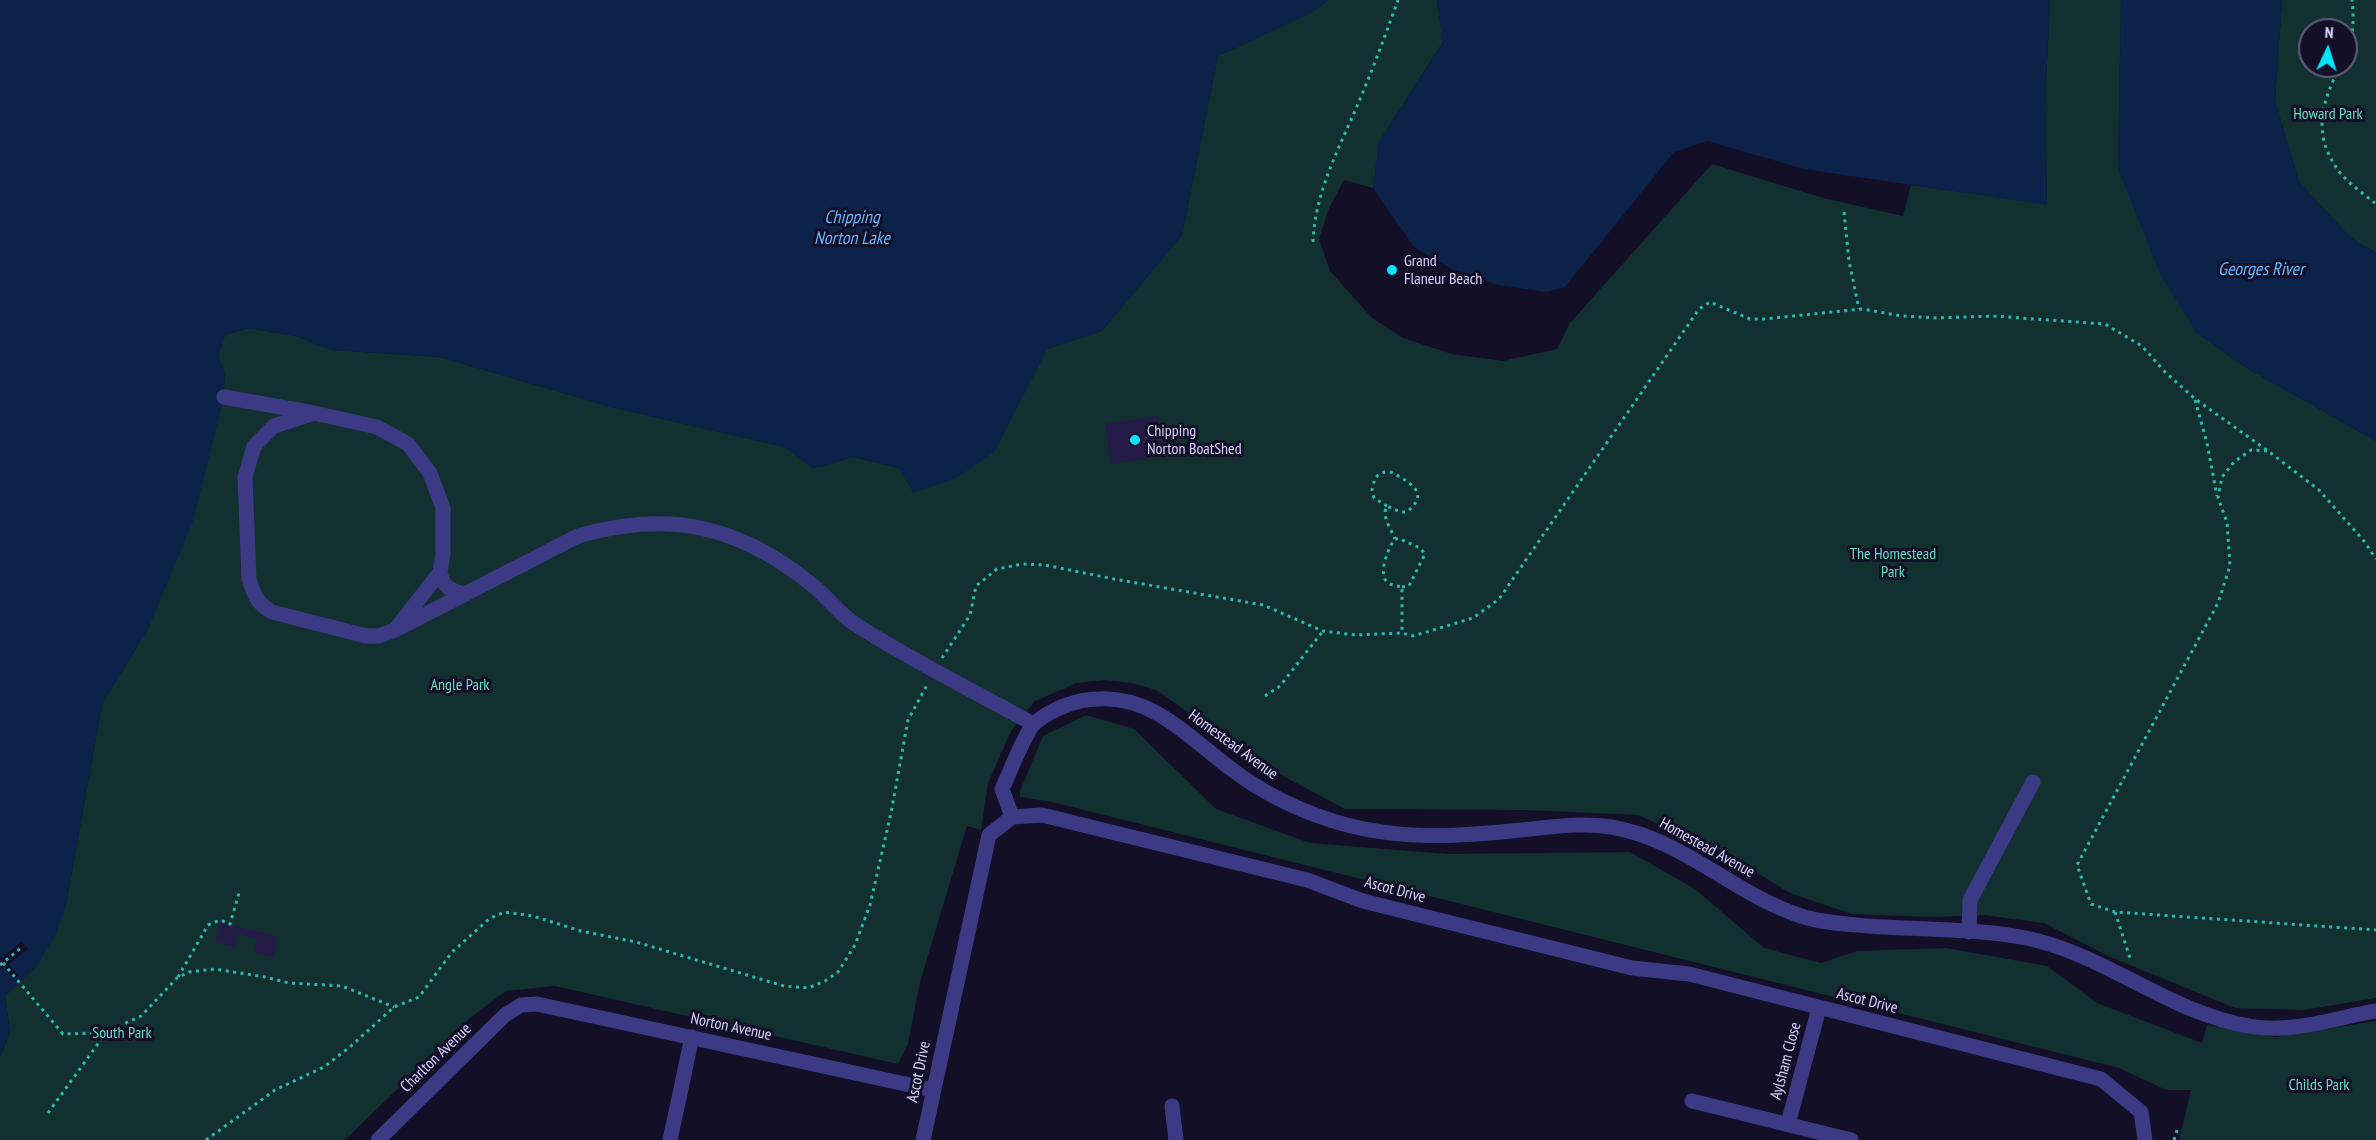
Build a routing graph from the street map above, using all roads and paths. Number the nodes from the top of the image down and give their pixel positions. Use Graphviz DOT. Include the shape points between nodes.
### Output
graph roads {
  1 [pos="1398,0"];
  2 [pos="2352,0"];
  3 [pos="2354,18"];
  4 [pos="2334,78"];
  5 [pos="2376,204"];
  6 [pos="1844,212"];
  7 [pos="1313,242"];
  8 [pos="1859,309"];
  9 [pos="224,397"];
  10 [pos="2194,398"];
  11 [pos="314,413"];
  12 [pos="2268,451"];
  13 [pos="2218,498"];
  14 [pos="1387,506"];
  15 [pos="1395,539"];
  16 [pos="2376,559"];
  17 [pos="440,572"];
  18 [pos="1402,587"];
  19 [pos="464,594"];
  20 [pos="395,630"];
  21 [pos="1323,631"];
  22 [pos="1402,633"];
  23 [pos="935,670"];
  24 [pos="1265,696"];
  25 [pos="1033,724"];
  26 [pos="2033,782"];
  27 [pos="1012,817"];
  28 [pos="239,892"];
  29 [pos="2115,912"];
  30 [pos="2376,930"];
  31 [pos="1969,932"];
  32 [pos="21,948"];
  33 [pos="2132,963"];
  34 [pos="1,964"];
  35 [pos="177,978"];
  36 [pos="521,1005"];
  37 [pos="394,1007"];
  38 [pos="1819,1008"];
  39 [pos="2376,1011"];
  40 [pos="117,1027"];
  41 [pos="692,1037"];
  42 [pos="933,1090"];
  43 [pos="1692,1101"];
  44 [pos="1172,1106"];
  45 [pos="48,1113"];
  46 [pos="1788,1124"];
  47 [pos="2176,1130"];
  48 [pos="206,1140"];
  49 [pos="378,1140"];
  50 [pos="670,1140"];
  51 [pos="923,1140"];
  52 [pos="1176,1140"];
  53 [pos="1851,1140"];
  54 [pos="2145,1140"];
  55 [pos="2174,1140"];
  1 -- 7 [label="path" via="1325,182 1316,209"];
  2 -- 3 [label="path"];
  4 -- 5 [label="path" via="2321,113 2322,130 2342,174"];
  6 -- 8 [label="path"];
  8 -- 10 [label="path" via="1902,316 1993,316 2105,324 2142,346"];
  8 -- 22 [label="path" via="1764,320 1710,302 1699,309 1499,599 1473,618 1413,636"];
  9 -- 11 [label="street"];
  10 -- 12 [label="path"];
  10 -- 13 [label="path"];
  11 -- 17 [label="street" via="377,427 408,444 430,473 443,508"];
  11 -- 20 [label="street" via="274,426 254,446 245,477 253,594 260,605 272,612 366,636"];
  12 -- 13 [label="path" via="2251,450 2234,462 2222,477"];
  12 -- 16 [label="path" via="2319,490"];
  13 -- 29 [label="path" via="2227,522 2230,549 2225,586 2078,865 2091,904"];
  14 -- 14 [label="path" via="1407,512 1415,503 1415,486 1391,472 1375,478 1374,498"];
  14 -- 15 [label="path" via="1384,513"];
  15 -- 18 [label="path" via="1384,561 1386,579"];
  15 -- 18 [label="path" via="1425,554 1408,586"];
  17 -- 19 [label="street" via="447,587"];
  17 -- 20 [label="street"];
  18 -- 22 [label="path"];
  19 -- 20 [label="street"];
  19 -- 23 [label="street" via="578,536 606,527 678,524 735,538 776,557 852,622"];
  21 -- 22 [label="path" via="1355,635"];
  21 -- 23 [label="path" via="1263,605 1022,564 998,569 976,585 970,615"];
  21 -- 24 [label="path" via="1280,686"];
  23 -- 25 [label="street"];
  23 -- 37 [label="path" via="908,720 870,905 855,945 838,972 825,981 808,988 784,986 636,942 504,912 489,919 452,952 419,997"];
  25 -- 27 [label="street" via="1002,789"];
  25 -- 31 [label="street, Homestead Avenue" via="1068,704 1096,698 1134,702 1183,729 1262,790 1292,806 1364,830 1443,837 1572,825 1606,826 1641,833 1674,847 1772,905 1802,916 1833,923"];
  26 -- 31 [label="street" via="1970,900"];
  27 -- 38 [label="street, Ascot Drive" via="1042,815 1307,880 1363,902 1632,968 1689,974"];
  27 -- 42 [label="street, Ascot Drive" via="989,835"];
  28 -- 35 [label="path" via="230,924 220,920 208,925"];
  29 -- 30 [label="path"];
  29 -- 33 [label="path"];
  31 -- 39 [label="street, Homestead Avenue" via="2045,942 2078,953 2200,1012 2249,1026 2284,1028"];
  32 -- 34 [label="path"];
  34 -- 40 [label="path" via="63,1034 97,1033"];
  35 -- 37 [label="path" via="214,969 289,983 342,986"];
  35 -- 40 [label="path" via="141,1016"];
  36 -- 41 [label="street, Norton Avenue" via="537,1004"];
  36 -- 49 [label="street, Charlton Avenue" via="506,1015"];
  37 -- 48 [label="path" via="324,1067 275,1090"];
  38 -- 46 [label="street, Aylsham Close"];
  38 -- 54 [label="street, Ascot Drive" via="2101,1080 2141,1112"];
  40 -- 45 [label="path" via="100,1041"];
  41 -- 42 [label="street, Norton Avenue"];
  41 -- 50 [label="street"];
  42 -- 51 [label="street, Ascot Drive"];
  43 -- 46 [label="street, Aylsham Close"];
  44 -- 52 [label="street"];
  46 -- 53 [label="street, Aylsham Close"];
  47 -- 55 [label="path"];
}
